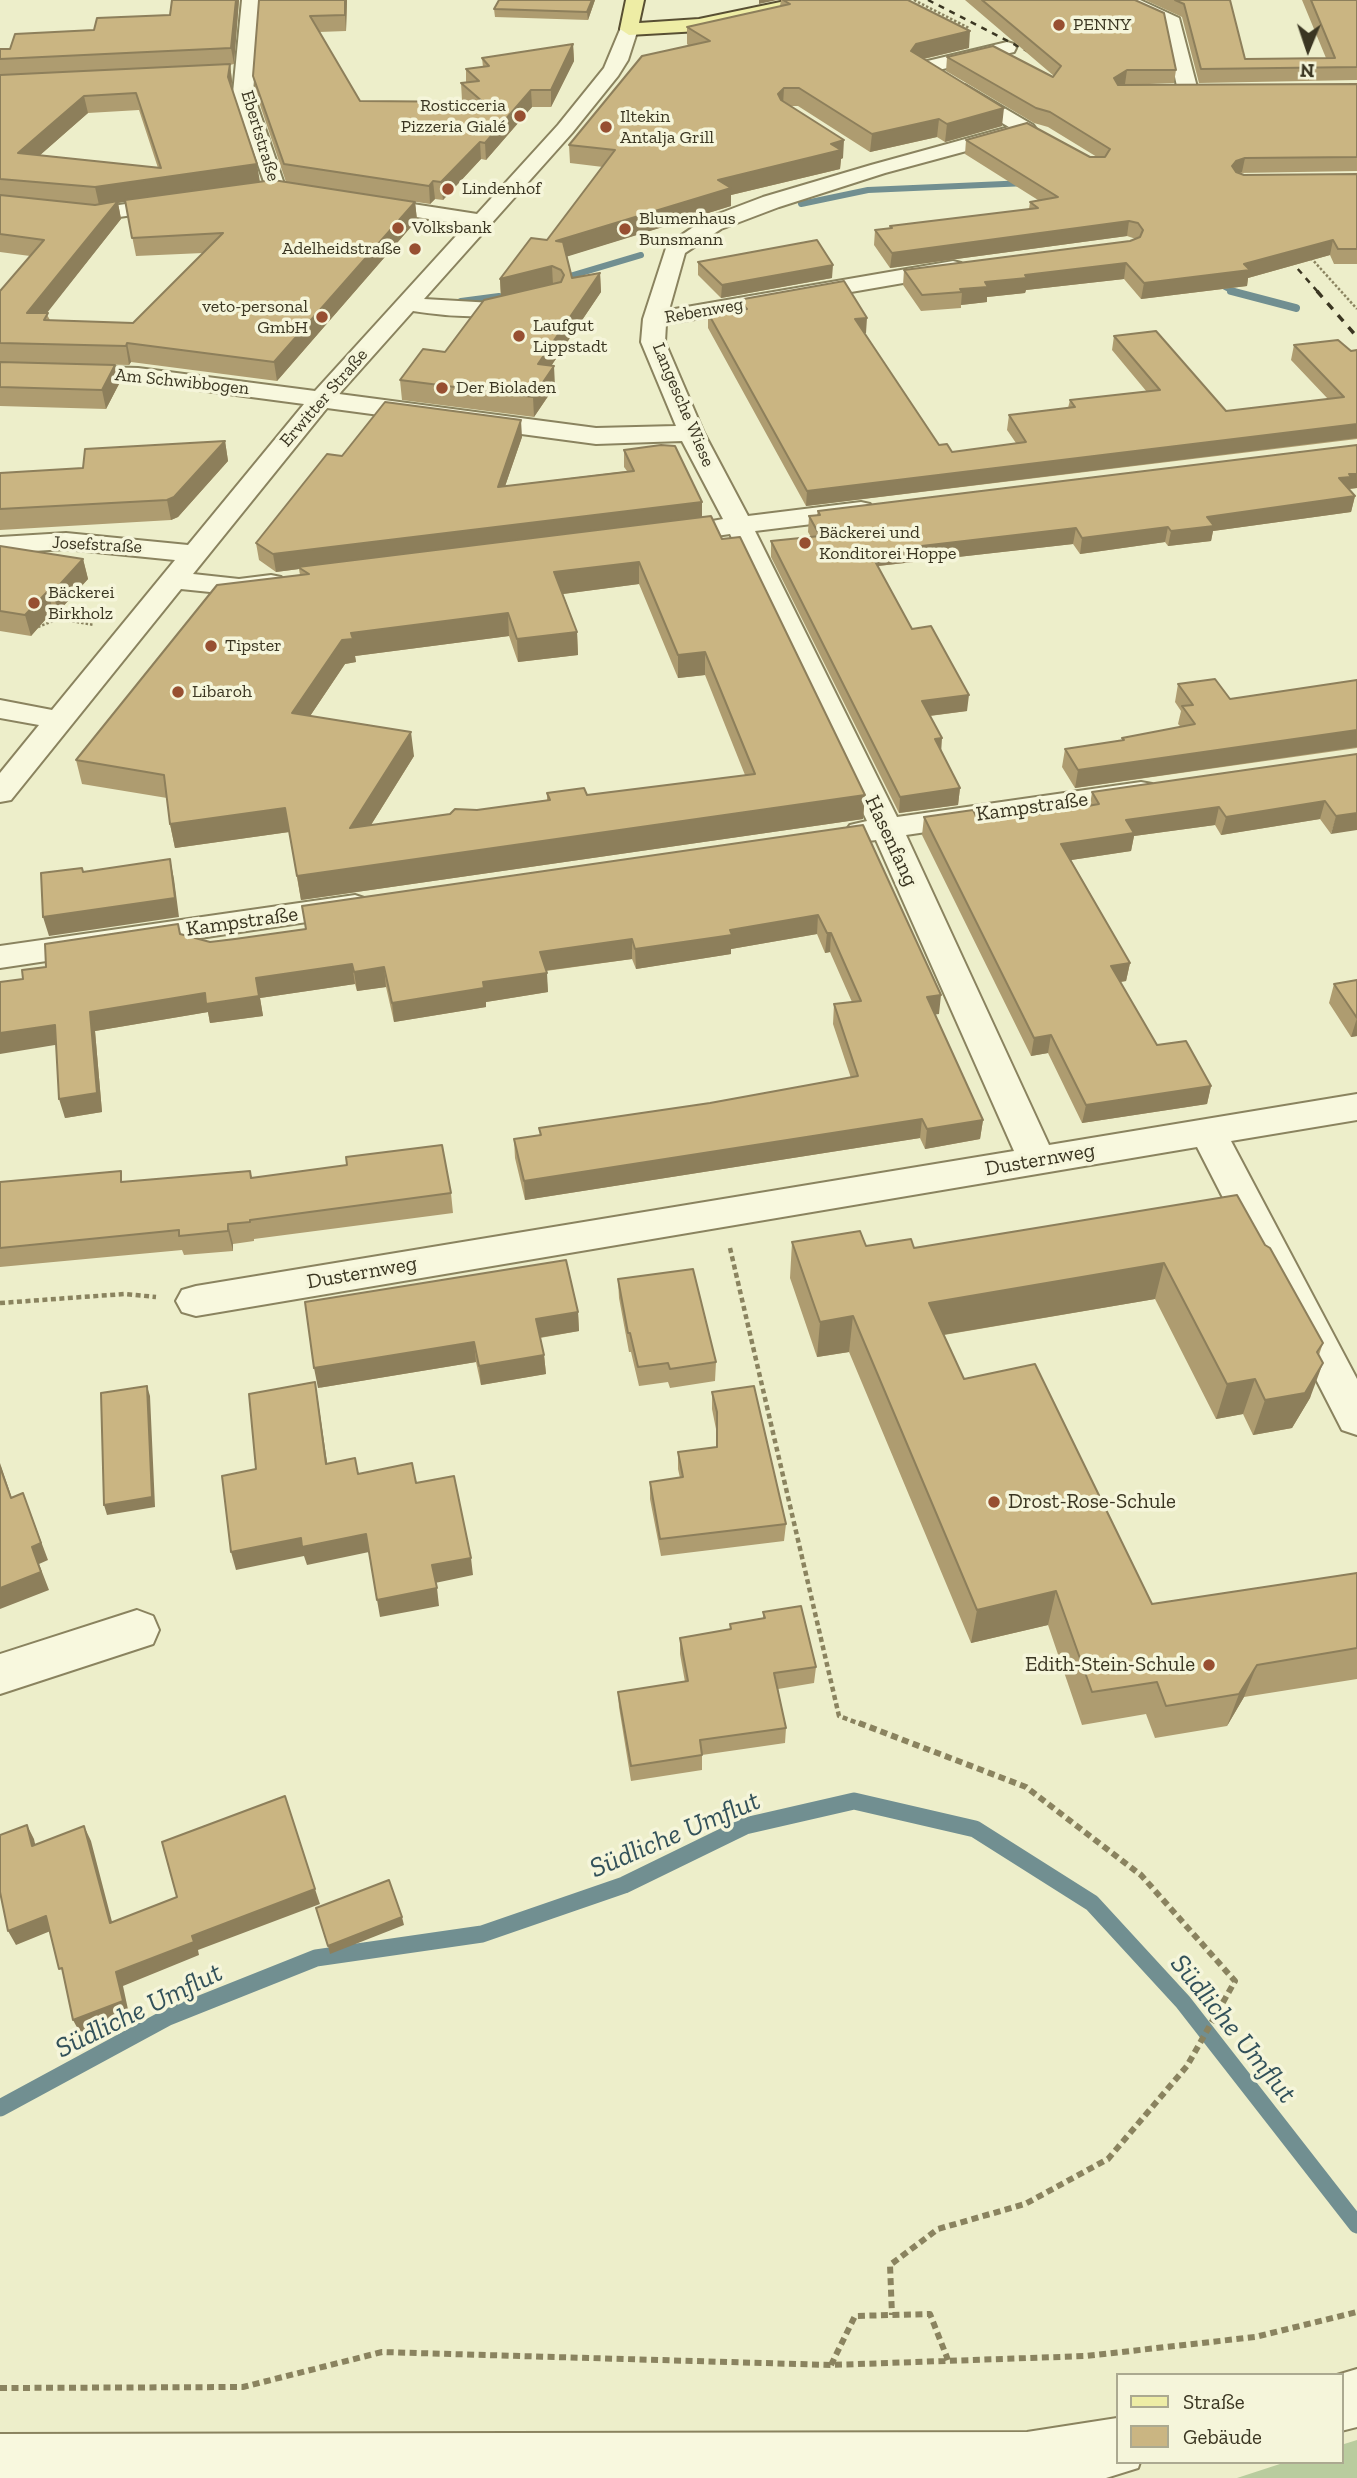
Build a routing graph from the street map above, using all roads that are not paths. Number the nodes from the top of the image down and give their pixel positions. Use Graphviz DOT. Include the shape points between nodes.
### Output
graph roads {
  1 [pos="251,0"];
  2 [pos="635,0"];
  3 [pos="815,0"];
  4 [pos="1125,0"];
  5 [pos="629,29"];
  6 [pos="1007,48"];
  7 [pos="1214,91"];
  8 [pos="1163,92"];
  9 [pos="1188,92"];
  10 [pos="856,155"];
  11 [pos="878,169"];
  12 [pos="275,189"];
  13 [pos="248,193"];
  14 [pos="194,200"];
  15 [pos="0,204"];
  16 [pos="482,220"];
  17 [pos="975,265"];
  18 [pos="552,295"];
  19 [pos="408,303"];
  20 [pos="655,319"];
  21 [pos="0,371"];
  22 [pos="321,399"];
  23 [pos="691,433"];
  24 [pos="890,507"];
  25 [pos="740,525"];
  26 [pos="685,532"];
  27 [pos="0,545"];
  28 [pos="195,554"];
  29 [pos="175,580"];
  30 [pos="294,580"];
  31 [pos="0,709"];
  32 [pos="60,720"];
  33 [pos="1163,788"];
  34 [pos="0,793"];
  35 [pos="887,829"];
  36 [pos="832,837"];
  37 [pos="391,900"];
  38 [pos="0,957"];
  39 [pos="1357,1107"];
  40 [pos="1208,1132"];
  41 [pos="1037,1160"];
  42 [pos="196,1301"];
  43 [pos="1343,1373"];
  44 [pos="1357,1418"];
  45 [pos="136,1630"];
  46 [pos="0,1674"];
  47 [pos="1116,2447"];
  48 [pos="0,2463"];
  1 -- 12 [label="street, Ebertstraße" via="238,72"];
  2 -- 5 [label="main road, Erwitter Straße"];
  3 -- 5 [label="main road" via="699,25"];
  4 -- 9 [label="street" via="1173,22"];
  5 -- 16 [label="street, Erwitter Straße" via="611,72"];
  6 -- 11 [label="street, Langesche Wiese" via="922,68 1033,131"];
  7 -- 9 [label="street"];
  8 -- 9 [label="street"];
  10 -- 11 [label="street"];
  11 -- 20 [label="street, Langesche Wiese" via="713,224 675,250"];
  12 -- 13 [label="street"];
  12 -- 16 [label="street, Ebertstraße"];
  14 -- 15 [label="street" via="99,214"];
  16 -- 19 [label="street, Erwitter Straße"];
  17 -- 20 [label="street, Rebenweg"];
  18 -- 19 [label="street" via="494,310"];
  19 -- 22 [label="street, Erwitter Straße"];
  20 -- 23 [label="street, Langesche Wiese" via="653,342"];
  21 -- 22 [label="street, Am Schwibbogen" via="138,375"];
  22 -- 23 [label="street, Am Schwibbogen" via="596,436"];
  22 -- 28 [label="street, Erwitter Straße"];
  23 -- 25 [label="street, Langesche Wiese"];
  24 -- 25 [label="street"];
  25 -- 26 [label="street"];
  25 -- 35 [label="street, Hasenfang"];
  27 -- 28 [label="street, Josefstraße" via="66,541"];
  28 -- 29 [label="street, Erwitter Straße"];
  29 -- 30 [label="street" via="239,587"];
  29 -- 32 [label="street, Erwitter Straße"];
  31 -- 32 [label="street"];
  32 -- 34 [label="street, Erwitter Straße"];
  33 -- 35 [label="street, Kampstraße"];
  35 -- 36 [label="street, Kampstraße"];
  35 -- 41 [label="street, Hasenfang"];
  37 -- 38 [label="street, Kampstraße"];
  39 -- 40 [label="street, Dusternweg"];
  40 -- 41 [label="street, Dusternweg"];
  40 -- 43 [label="street"];
  41 -- 42 [label="street, Dusternweg"];
  43 -- 44 [label="street"];
  45 -- 46 [label="street"];
  47 -- 48 [label="street" via="1027,2461"];
}
